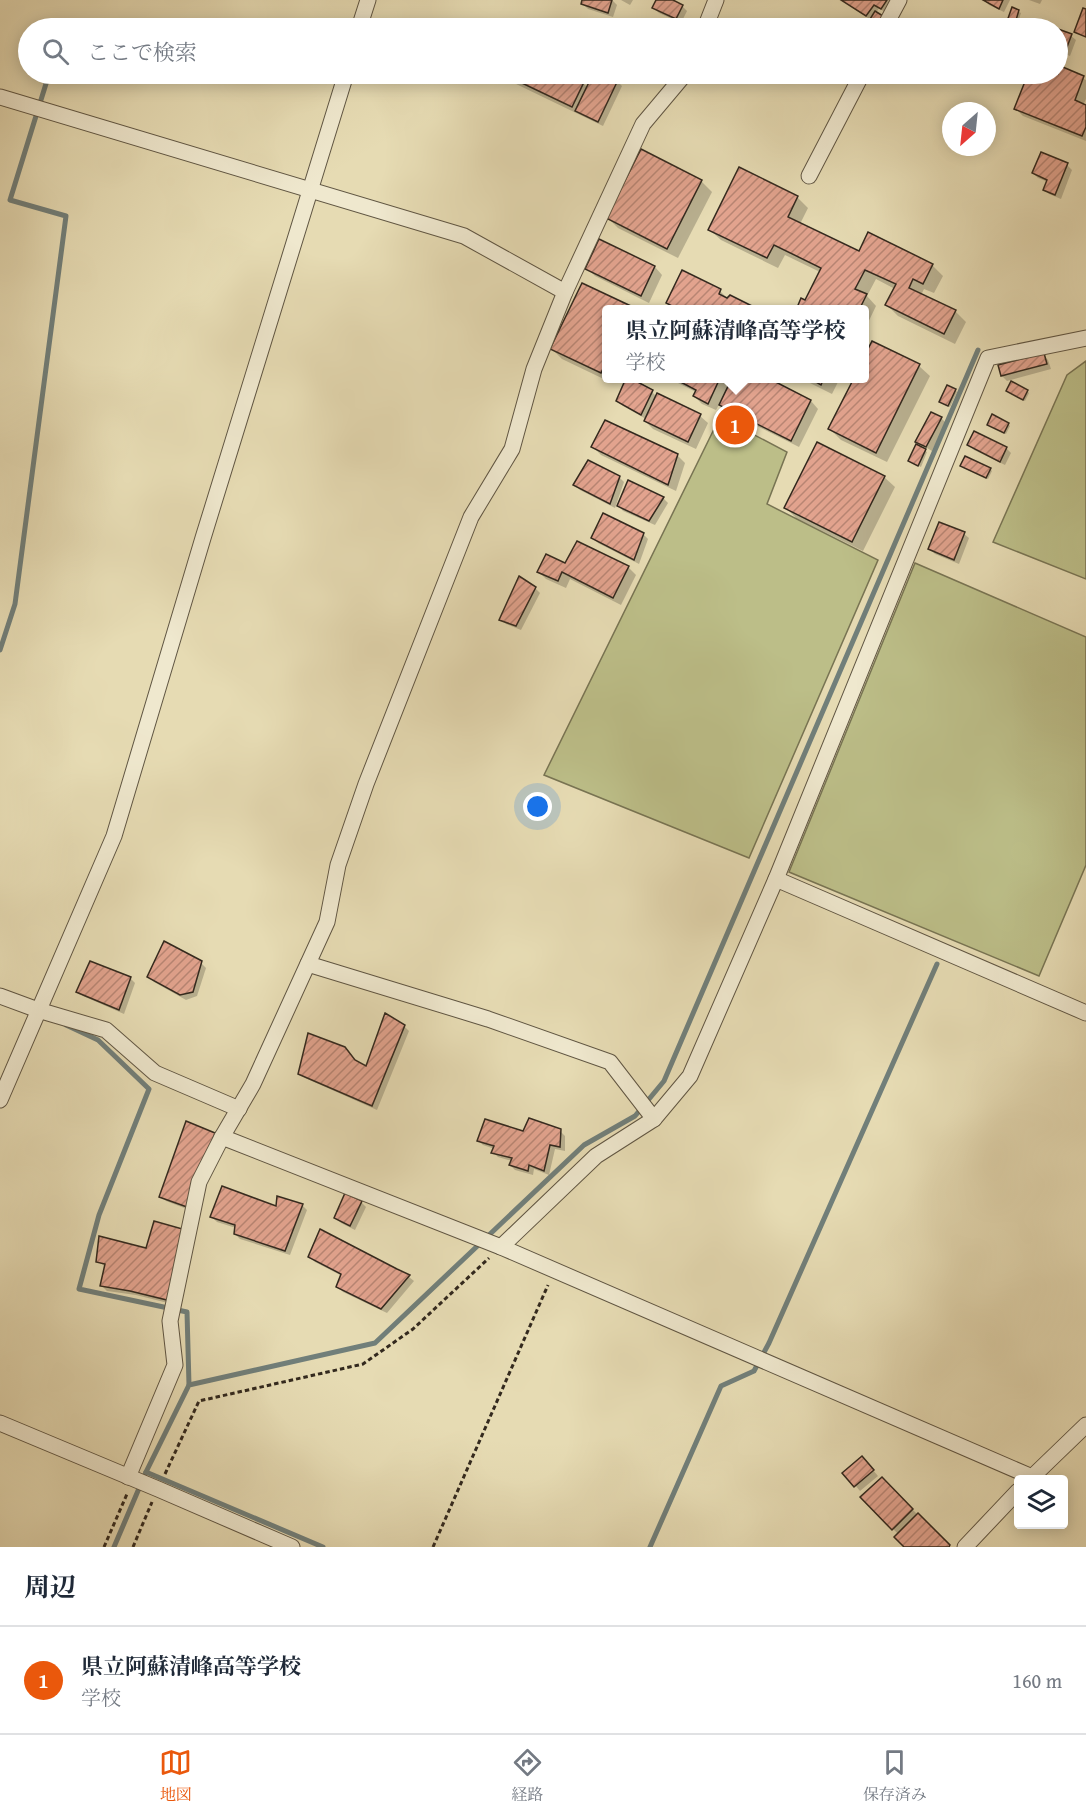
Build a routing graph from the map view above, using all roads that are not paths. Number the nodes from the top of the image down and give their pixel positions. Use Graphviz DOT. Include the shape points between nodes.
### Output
graph roads {
  1 [pos="368,0"];
  2 [pos="716,0"];
  3 [pos="899,0"];
  4 [pos="362,18"];
  5 [pos="709,18"];
  6 [pos="889,18"];
  7 [pos="342,84"];
  8 [pos="676,84"];
  9 [pos="857,84"];
  10 [pos="0,97"];
  11 [pos="809,176"];
  12 [pos="310,189"];
  13 [pos="565,292"];
  14 [pos="1086,338"];
  15 [pos="776,879"];
  16 [pos="308,964"];
  17 [pos="0,996"];
  18 [pos="38,1010"];
  19 [pos="1086,1013"];
  20 [pos="0,1100"];
  21 [pos="239,1110"];
  22 [pos="654,1119"];
  23 [pos="222,1137"];
  24 [pos="501,1247"];
  25 [pos="0,1424"];
  26 [pos="1086,1425"];
  27 [pos="1024,1475"];
  28 [pos="1034,1475"];
  29 [pos="131,1478"];
  30 [pos="1014,1495"];
  31 [pos="292,1547"];
  32 [pos="965,1547"];
  1 -- 4 [label="street"];
  2 -- 5 [label="street"];
  3 -- 6 [label="street"];
  7 -- 12 [label="street"];
  8 -- 13 [label="street" via="642,124"];
  9 -- 11 [label="street"];
  10 -- 12 [label="street"];
  12 -- 13 [label="street" via="464,236"];
  12 -- 18 [label="street" via="114,836"];
  13 -- 16 [label="street" via="534,369 512,449 471,517 366,784 338,865 327,922"];
  14 -- 15 [label="street" via="988,358"];
  15 -- 19 [label="street"];
  15 -- 22 [label="street" via="690,1076"];
  16 -- 21 [label="street"];
  16 -- 22 [label="street" via="488,1018 610,1062"];
  17 -- 18 [label="street"];
  18 -- 20 [label="street"];
  18 -- 21 [label="street" via="105,1030 155,1073"];
  21 -- 23 [label="street"];
  22 -- 24 [label="street" via="596,1156"];
  23 -- 24 [label="street"];
  23 -- 29 [label="street" via="199,1182 170,1321 175,1365"];
  24 -- 27 [label="street"];
  25 -- 29 [label="street"];
  26 -- 28 [label="street"];
  29 -- 31 [label="street"];
  30 -- 32 [label="street"];
}
